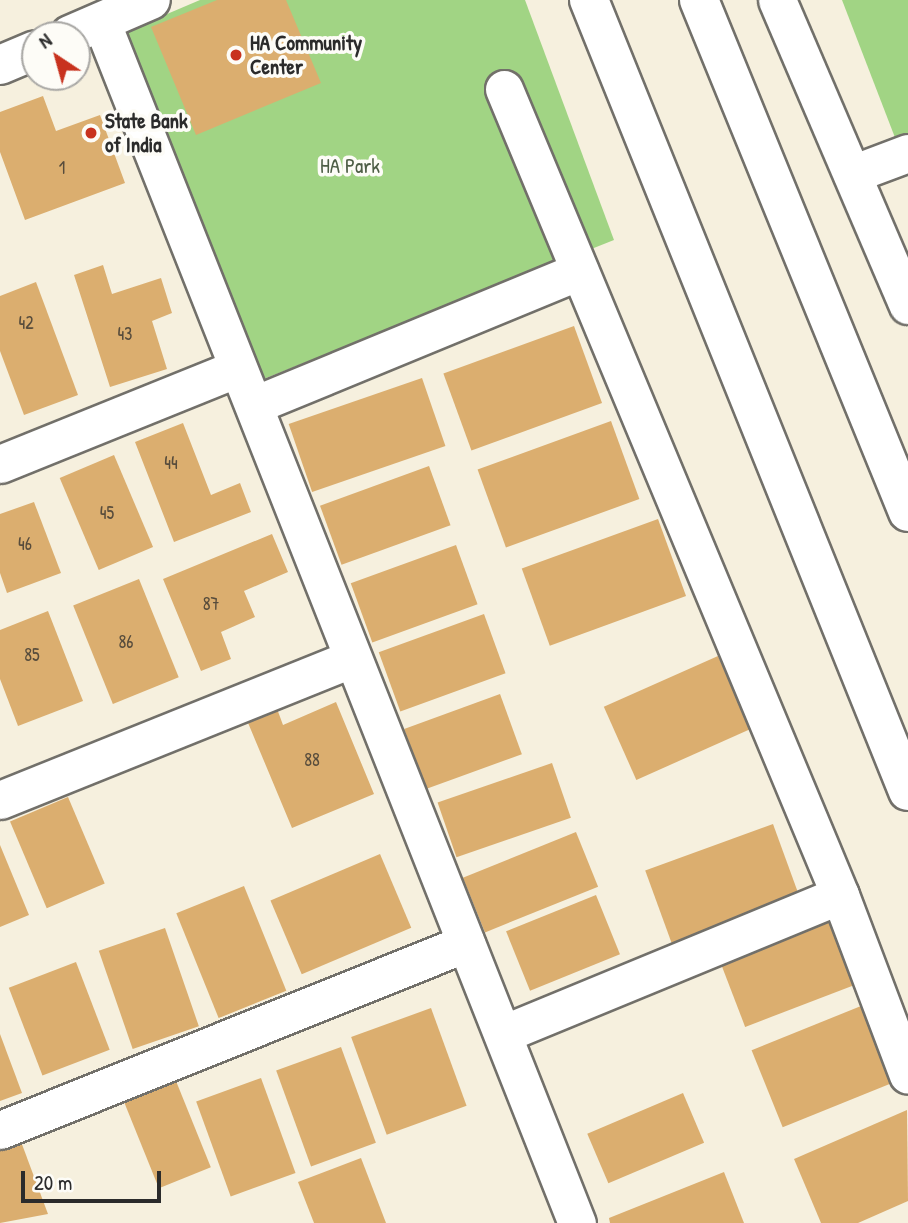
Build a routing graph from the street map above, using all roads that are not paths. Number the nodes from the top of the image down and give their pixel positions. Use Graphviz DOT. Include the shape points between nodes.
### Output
graph roads {
  1 [pos="151,0"];
  2 [pos="589,0"];
  3 [pos="699,0"];
  4 [pos="777,0"];
  5 [pos="91,26"];
  6 [pos="91,39"];
  7 [pos="21,56"];
  8 [pos="0,65"];
  9 [pos="504,89"];
  10 [pos="908,153"];
  11 [pos="852,174"];
  12 [pos="579,271"];
  13 [pos="908,305"];
  14 [pos="236,369"];
  15 [pos="254,405"];
  16 [pos="0,464"];
  17 [pos="908,512"];
  18 [pos="354,658"];
  19 [pos="908,791"];
  20 [pos="0,800"];
  21 [pos="840,894"];
  22 [pos="466,943"];
  23 [pos="505,1033"];
  24 [pos="908,1075"];
  25 [pos="0,1130"];
  26 [pos="577,1223"];
  1 -- 5 [label="main road"];
  2 -- 19 [label="main road"];
  3 -- 17 [label="main road"];
  4 -- 11 [label="street"];
  6 -- 14 [label="street"];
  7 -- 8 [label="main road"];
  9 -- 12 [label="street"];
  10 -- 11 [label="street"];
  11 -- 13 [label="street"];
  12 -- 15 [label="street"];
  12 -- 21 [label="street"];
  14 -- 15 [label="street"];
  14 -- 16 [label="street"];
  15 -- 18 [label="street"];
  18 -- 20 [label="street"];
  18 -- 22 [label="street"];
  21 -- 23 [label="street"];
  21 -- 24 [label="street"];
  22 -- 23 [label="street"];
  22 -- 25 [label="street"];
  23 -- 26 [label="street"];
}
